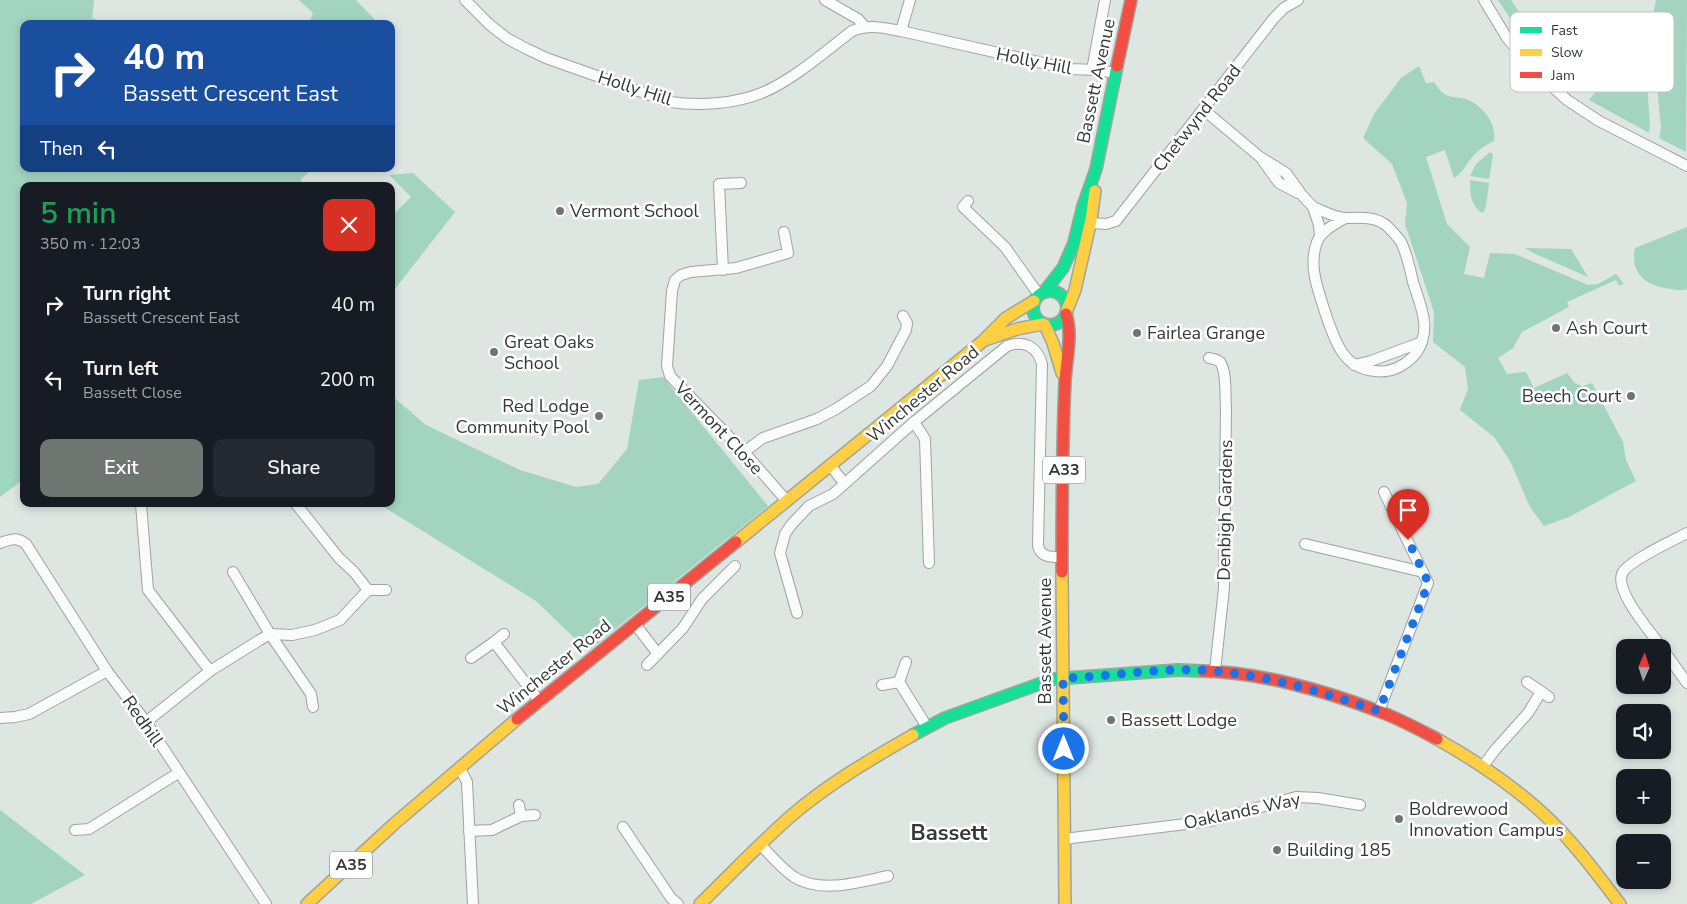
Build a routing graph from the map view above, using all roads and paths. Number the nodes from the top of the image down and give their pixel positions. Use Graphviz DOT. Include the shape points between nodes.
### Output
graph roads {
  1 [pos="465,0"];
  2 [pos="825,0"];
  3 [pos="910,0"];
  4 [pos="1104,0"];
  5 [pos="1131,0"];
  6 [pos="1298,0"];
  7 [pos="1484,0"];
  8 [pos="865,26"];
  9 [pos="901,31"];
  10 [pos="1510,42"];
  11 [pos="1092,70"];
  12 [pos="1115,73"];
  13 [pos="1558,92"];
  14 [pos="1204,110"];
  15 [pos="1687,166"];
  16 [pos="1096,169"];
  17 [pos="741,183"];
  18 [pos="963,206"];
  19 [pos="1314,207"];
  20 [pos="1345,218"];
  21 [pos="1092,223"];
  22 [pos="784,232"];
  23 [pos="1320,236"];
  24 [pos="723,270"];
  25 [pos="1039,296"];
  26 [pos="1067,312"];
  27 [pos="903,316"];
  28 [pos="1044,324"];
  29 [pos="983,341"];
  30 [pos="1422,342"];
  31 [pos="1028,345"];
  32 [pos="1209,358"];
  33 [pos="1354,365"];
  34 [pos="1065,382"];
  35 [pos="914,422"];
  36 [pos="744,452"];
  37 [pos="830,465"];
  38 [pos="844,484"];
  39 [pos="1384,492"];
  40 [pos="786,500"];
  41 [pos="142,507"];
  42 [pos="298,507"];
  43 [pos="1687,533"];
  44 [pos="0,543"];
  45 [pos="1305,544"];
  46 [pos="1062,557"];
  47 [pos="929,564"];
  48 [pos="735,566"];
  49 [pos="233,572"];
  50 [pos="1423,572"];
  51 [pos="368,590"];
  52 [pos="386,590"];
  53 [pos="798,614"];
  54 [pos="635,624"];
  55 [pos="270,634"];
  56 [pos="504,634"];
  57 [pos="1656,639"];
  58 [pos="494,642"];
  59 [pos="658,654"];
  60 [pos="471,658"];
  61 [pos="1671,660"];
  62 [pos="906,662"];
  63 [pos="647,665"];
  64 [pos="107,671"];
  65 [pos="210,671"];
  66 [pos="1215,671"];
  67 [pos="1063,678"];
  68 [pos="899,682"];
  69 [pos="1527,682"];
  70 [pos="1687,682"];
  71 [pos="882,685"];
  72 [pos="540,702"];
  73 [pos="313,707"];
  74 [pos="1379,711"];
  75 [pos="0,718"];
  76 [pos="146,722"];
  77 [pos="927,727"];
  78 [pos="1483,766"];
  79 [pos="460,768"];
  80 [pos="178,773"];
  81 [pos="519,805"];
  82 [pos="1360,805"];
  83 [pos="534,815"];
  84 [pos="521,816"];
  85 [pos="623,827"];
  86 [pos="75,830"];
  87 [pos="469,832"];
  88 [pos="1064,839"];
  89 [pos="761,845"];
  90 [pos="888,876"];
  91 [pos="316,900"];
  92 [pos="266,904"];
  93 [pos="307,904"];
  94 [pos="473,904"];
  95 [pos="678,904"];
  96 [pos="700,904"];
  97 [pos="1064,904"];
  98 [pos="1620,904"];
  1 -- 8 [label="street, Holly Hill" via="508,39 546,58 670,102 686,104 739,100 764,92 852,31"];
  2 -- 8 [label="street, Holly Hill"];
  3 -- 9 [label="street"];
  4 -- 11 [label="street, Bassett Avenue"];
  5 -- 12 [label="main road, Bassett Avenue / A33"];
  6 -- 14 [label="street, Chetwynd Road" via="1274,18"];
  7 -- 10 [label="street"];
  8 -- 9 [label="street, Holly Hill"];
  9 -- 11 [label="street, Holly Hill" via="1069,69"];
  11 -- 12 [label="street, Holly Hill"];
  12 -- 16 [label="main road, Bassett Avenue / A33"];
  13 -- 15 [label="street" via="1600,121"];
  14 -- 19 [label="street" via="1260,157 1286,173"];
  14 -- 21 [label="street, Chetwynd Road" via="1116,221"];
  16 -- 21 [label="main road, Bassett Avenue / A33"];
  16 -- 25 [label="main road, Bassett Avenue / A33" via="1069,256"];
  17 -- 24 [label="street" via="719,184"];
  18 -- 25 [label="street" via="1005,247"];
  19 -- 20 [label="street"];
  19 -- 23 [label="street"];
  20 -- 23 [label="street"];
  20 -- 30 [label="street" via="1375,220 1385,225 1400,242 1423,315"];
  21 -- 26 [label="main road, Bassett Avenue / A33" via="1073,301"];
  22 -- 24 [label="street, Vermont Close" via="788,253"];
  23 -- 33 [label="street" via="1313,272 1336,344"];
  24 -- 36 [label="street, Vermont Close" via="691,272 675,280 667,366 670,376"];
  25 -- 26 [label="main road" via="1054,291 1063,296"];
  25 -- 28 [label="main road" via="1033,306 1035,317"];
  25 -- 29 [label="main road, Winchester Road / A35" via="1010,314"];
  26 -- 28 [label="main road" via="1056,325"];
  26 -- 34 [label="main road, Bassett Avenue / A33" via="1069,336"];
  27 -- 36 [label="street" via="906,330 887,366 871,386 817,419 777,431"];
  28 -- 29 [label="main road, Winchester Road / A35"];
  28 -- 34 [label="main road, Bassett Avenue / A33"];
  29 -- 37 [label="main road, Winchester Road / A35"];
  30 -- 33 [label="street"];
  30 -- 33 [label="street" via="1414,356 1394,369 1369,371"];
  31 -- 35 [label="street, Winchester Road" via="1007,346"];
  31 -- 46 [label="street, Bassett Avenue" via="1040,356 1042,364 1038,550 1044,556"];
  32 -- 66 [label="street, Denbigh Gardens" via="1221,364 1226,408 1224,588"];
  34 -- 46 [label="main road, Bassett Avenue / A33"];
  35 -- 38 [label="street, Winchester Road"];
  35 -- 47 [label="street" via="925,439"];
  36 -- 40 [label="street, Vermont Close"];
  37 -- 38 [label="street"];
  37 -- 40 [label="main road, Winchester Road / A35"];
  38 -- 53 [label="street, Winchester Road" via="833,494 809,506 785,534 780,553"];
  39 -- 50 [label="street"];
  40 -- 54 [label="main road, Winchester Road / A35"];
  41 -- 65 [label="street" via="148,590"];
  42 -- 51 [label="street"];
  43 -- 57 [label="street" via="1645,555 1621,575 1625,596"];
  44 -- 64 [label="street, Redhill" via="14,538 26,544"];
  45 -- 50 [label="street"];
  46 -- 67 [label="main road, Bassett Avenue / A33"];
  48 -- 59 [label="street" via="730,578 702,599 683,628"];
  49 -- 55 [label="street"];
  50 -- 74 [label="street" via="1427,587"];
  51 -- 52 [label="street"];
  51 -- 55 [label="street" via="340,620 292,635"];
  54 -- 59 [label="street"];
  54 -- 72 [label="main road, Winchester Road / A35"];
  55 -- 65 [label="street"];
  55 -- 73 [label="street" via="311,694"];
  56 -- 58 [label="street"];
  58 -- 60 [label="street"];
  58 -- 72 [label="street"];
  59 -- 63 [label="street"];
  61 -- 70 [label="street"];
  62 -- 68 [label="street"];
  64 -- 75 [label="street" via="29,714"];
  64 -- 76 [label="street, Redhill"];
  65 -- 76 [label="street"];
  66 -- 67 [label="main road" via="1178,670"];
  66 -- 74 [label="main road" via="1303,687"];
  67 -- 77 [label="main road" via="1054,678"];
  67 -- 88 [label="main road, Bassett Avenue / A33"];
  68 -- 71 [label="street"];
  68 -- 77 [label="street"];
  69 -- 78 [label="street" via="1545,695"];
  72 -- 79 [label="main road, Winchester Road / A35"];
  74 -- 78 [label="main road" via="1438,739"];
  76 -- 80 [label="street, Redhill"];
  77 -- 89 [label="main road" via="820,793"];
  78 -- 98 [label="main road" via="1552,822"];
  79 -- 87 [label="street" via="467,782"];
  79 -- 91 [label="main road, Winchester Road / A35" via="405,814"];
  80 -- 86 [label="street" via="89,829"];
  80 -- 92 [label="street, Redhill"];
  81 -- 84 [label="street"];
  82 -- 88 [label="street, Oaklands Way" via="1296,797 1210,821"];
  83 -- 84 [label="street"];
  84 -- 87 [label="street" via="492,830"];
  85 -- 95 [label="street"];
  87 -- 94 [label="street"];
  88 -- 97 [label="main road, Bassett Avenue / A33"];
  89 -- 90 [label="street" via="783,868 809,884 842,885"];
  89 -- 96 [label="main road"];
  91 -- 93 [label="main road, Winchester Road / A35"];
}
